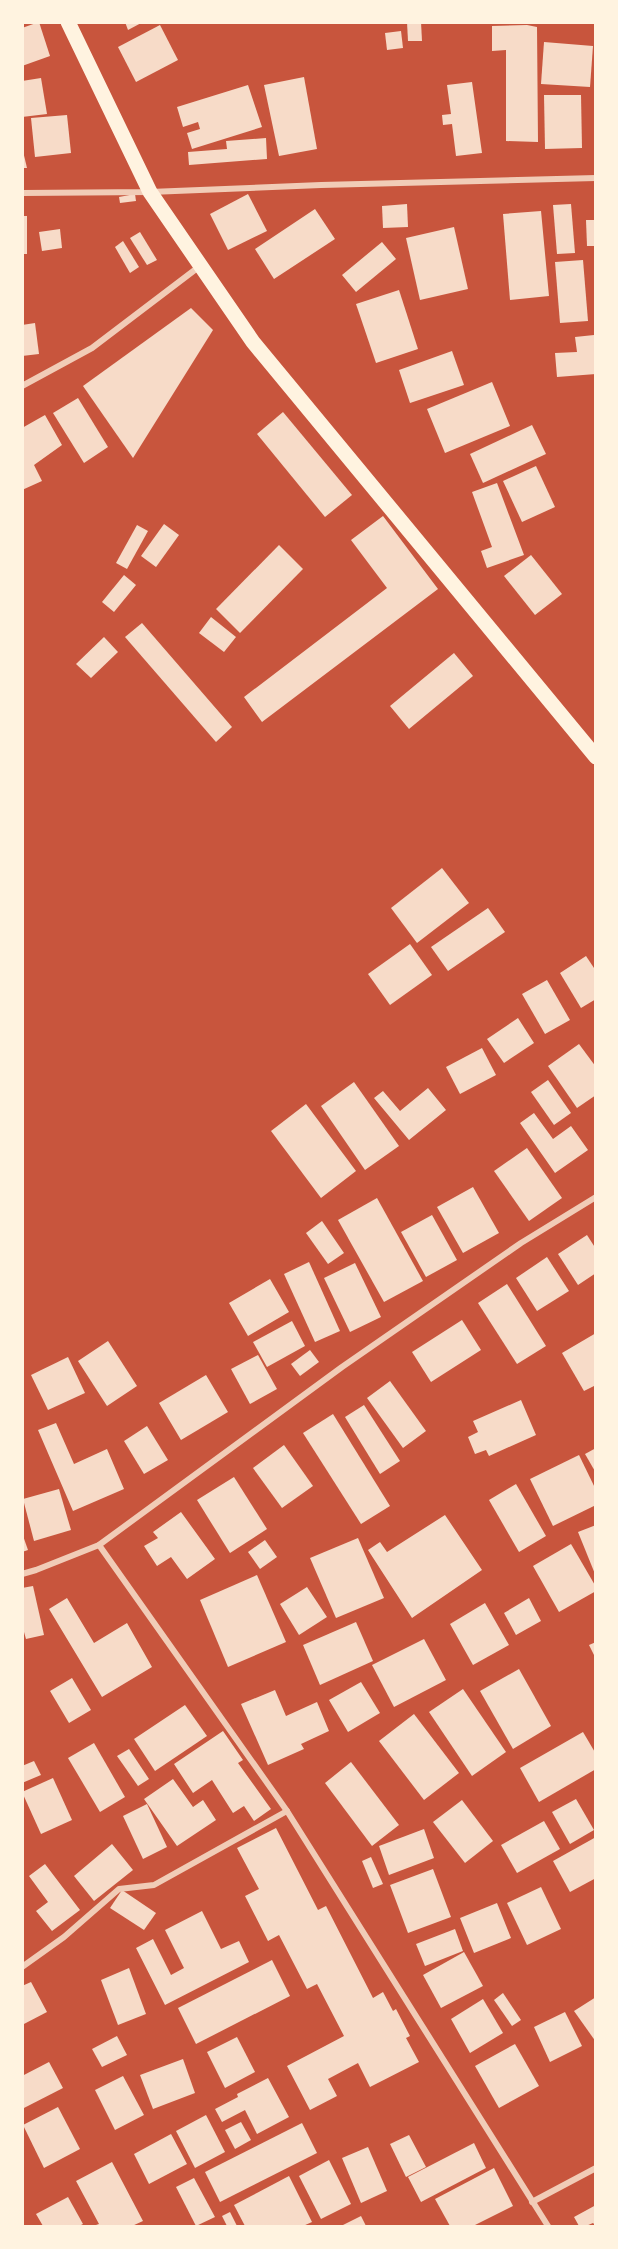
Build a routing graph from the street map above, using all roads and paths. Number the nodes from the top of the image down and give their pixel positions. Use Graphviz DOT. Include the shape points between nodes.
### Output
graph roads {
  1 [pos="68,22"];
  2 [pos="596,178"];
  3 [pos="150,192"];
  4 [pos="22,193"];
  5 [pos="200,266"];
  6 [pos="22,386"];
  7 [pos="596,757"];
  8 [pos="596,1197"];
  9 [pos="99,1545"];
  10 [pos="22,1574"];
  11 [pos="287,1811"];
  12 [pos="22,1967"];
  13 [pos="596,2168"];
  14 [pos="532,2202"];
  15 [pos="548,2226"];
  1 -- 3 [label="main road"];
  2 -- 3 [label="street"];
  3 -- 4 [label="street"];
  3 -- 5 [label="main road"];
  5 -- 6 [label="street" via="92,348"];
  5 -- 7 [label="main road" via="253,342"];
  8 -- 9 [label="street" via="521,1243 342,1367"];
  9 -- 10 [label="street"];
  9 -- 11 [label="street"];
  11 -- 12 [label="street" via="154,1885 119,1889"];
  11 -- 14 [label="street"];
  13 -- 14 [label="street"];
  14 -- 15 [label="street"];
}
